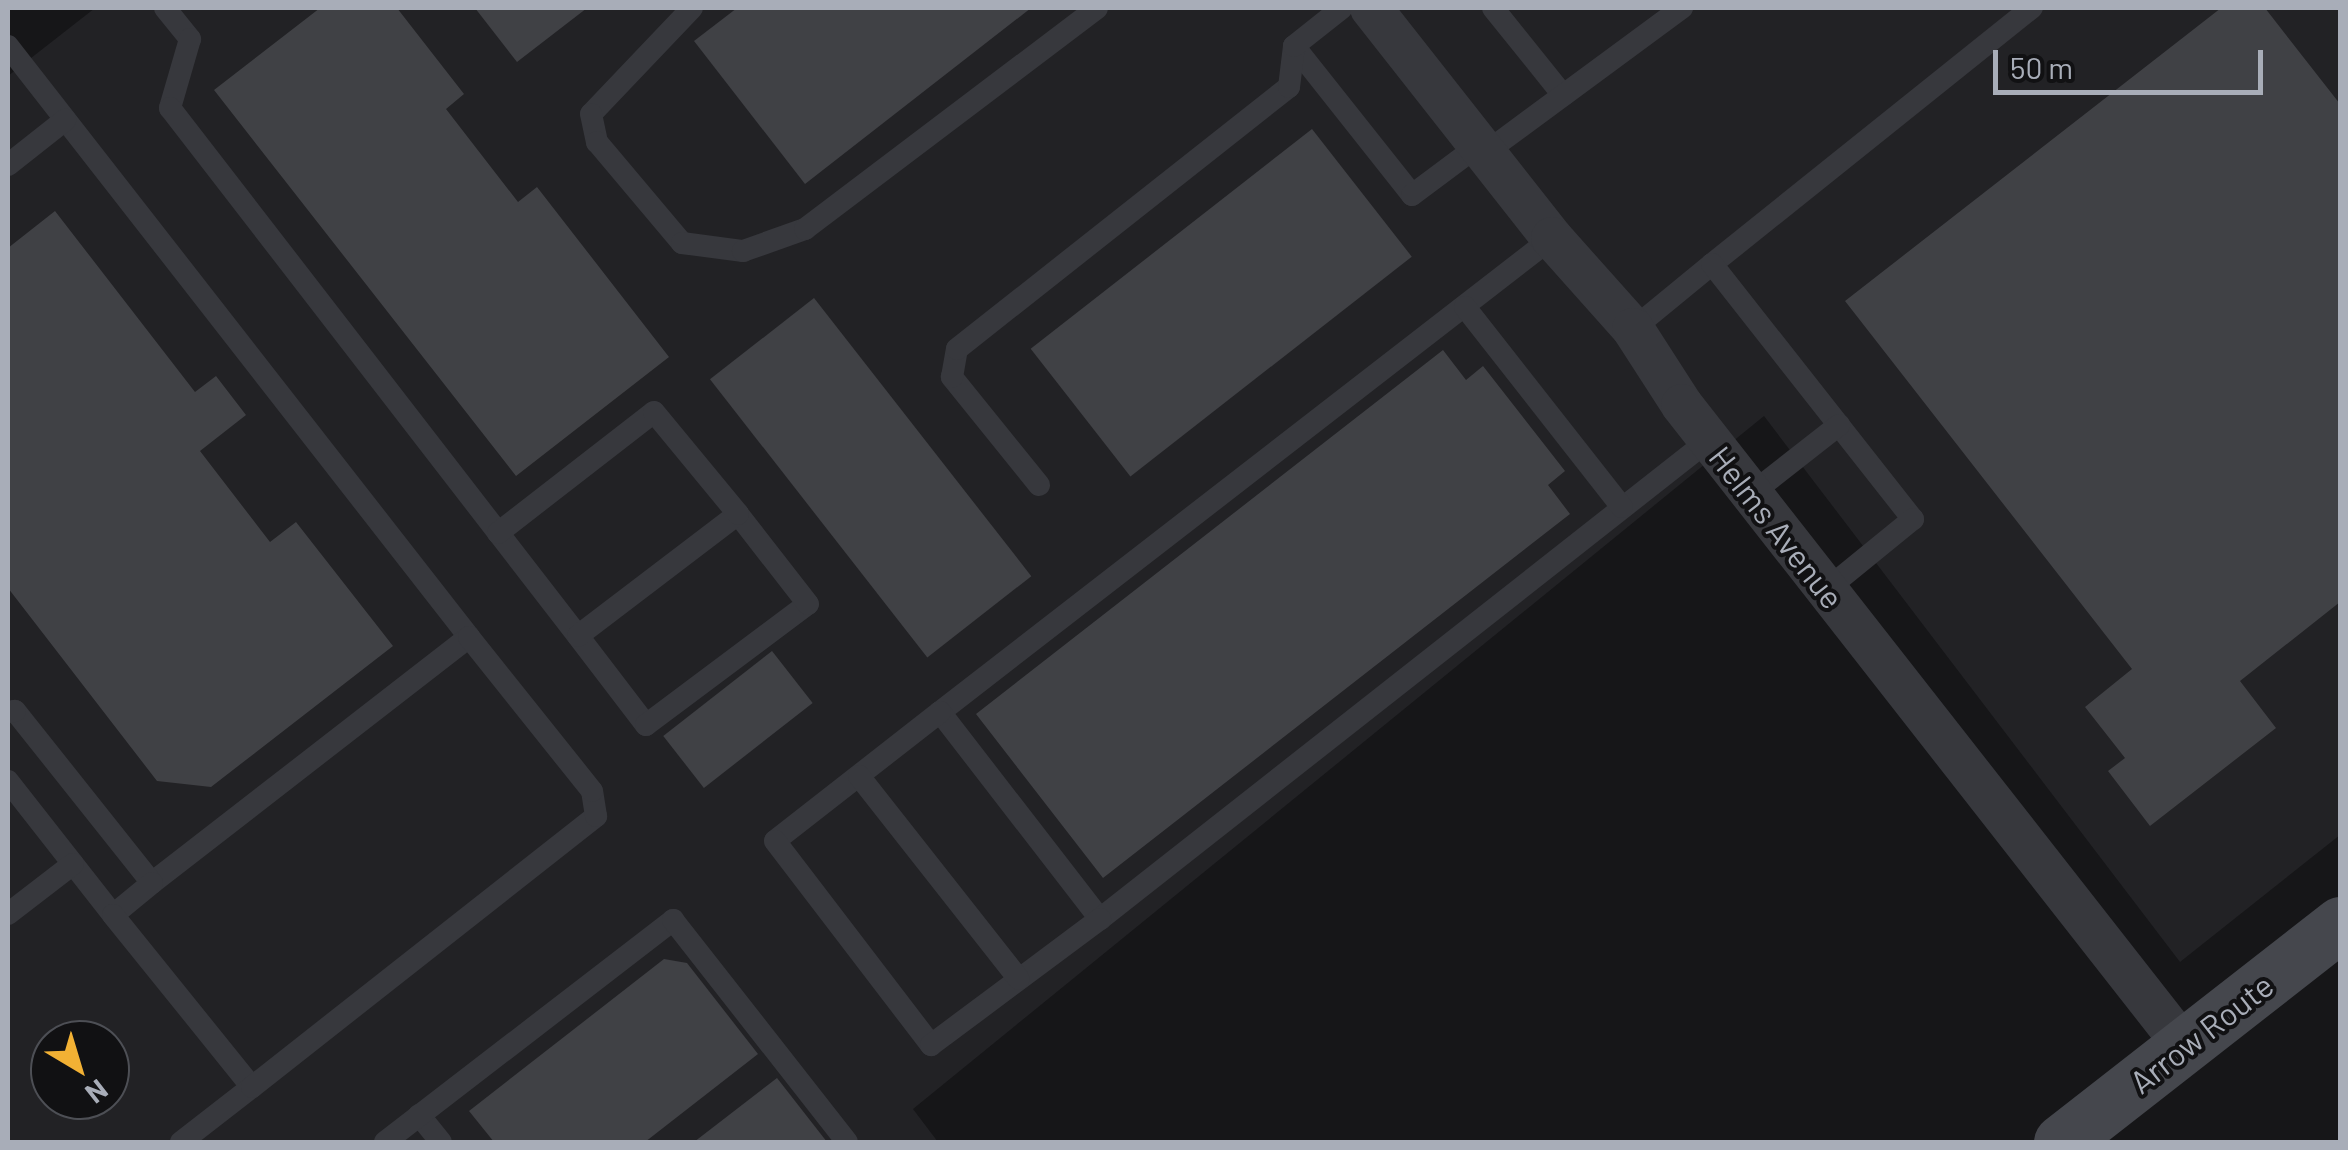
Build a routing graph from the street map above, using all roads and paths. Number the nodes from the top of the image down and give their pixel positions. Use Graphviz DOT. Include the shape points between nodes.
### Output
graph roads {
  1 [pos="165,8"];
  2 [pos="692,8"];
  3 [pos="1097,8"];
  4 [pos="1493,8"];
  5 [pos="1682,8"];
  6 [pos="2032,8"];
  7 [pos="1369,9"];
  8 [pos="8,46"];
  9 [pos="1294,46"];
  10 [pos="1563,96"];
  11 [pos="65,120"];
  12 [pos="1482,149"];
  13 [pos="8,166"];
  14 [pos="1552,238"];
  15 [pos="1712,264"];
  16 [pos="1465,306"];
  17 [pos="1632,329"];
  18 [pos="1839,426"];
  19 [pos="1709,440"];
  20 [pos="1039,485"];
  21 [pos="1751,494"];
  22 [pos="1622,507"];
  23 [pos="738,514"];
  24 [pos="498,533"];
  25 [pos="1826,590"];
  26 [pos="578,636"];
  27 [pos="469,637"];
  28 [pos="8,712"];
  29 [pos="940,712"];
  30 [pos="859,776"];
  31 [pos="8,781"];
  32 [pos="73,864"];
  33 [pos="152,883"];
  34 [pos="8,914"];
  35 [pos="113,915"];
  36 [pos="1100,919"];
  37 [pos="2340,924"];
  38 [pos="1019,979"];
  39 [pos="2184,1046"];
  40 [pos="252,1086"];
  41 [pos="420,1115"];
  42 [pos="181,1142"];
  43 [pos="385,1142"];
  44 [pos="441,1142"];
  45 [pos="848,1142"];
  46 [pos="2062,1142"];
  1 -- 24 [label="lane" via="190,39 170,108"];
  2 -- 3 [label="lane" via="590,114 596,142 682,243 743,251 805,229"];
  4 -- 10 [label="lane"];
  5 -- 10 [label="lane"];
  6 -- 15 [label="lane"];
  7 -- 9 [label="lane"];
  7 -- 12 [label="street, Helms Avenue"];
  8 -- 11 [label="lane"];
  9 -- 12 [label="lane" via="1412,195"];
  9 -- 20 [label="lane" via="1289,87 957,349 952,376"];
  10 -- 12 [label="lane"];
  11 -- 13 [label="lane"];
  11 -- 27 [label="lane"];
  12 -- 14 [label="street, Helms Avenue"];
  14 -- 16 [label="lane"];
  14 -- 17 [label="street, Helms Avenue"];
  15 -- 17 [label="lane"];
  15 -- 18 [label="lane"];
  16 -- 22 [label="lane"];
  16 -- 29 [label="lane"];
  17 -- 19 [label="street, Helms Avenue"];
  18 -- 21 [label="lane"];
  18 -- 25 [label="lane" via="1914,520"];
  19 -- 21 [label="street, Helms Avenue"];
  19 -- 22 [label="lane"];
  21 -- 25 [label="street, Helms Avenue"];
  22 -- 36 [label="lane"];
  23 -- 24 [label="lane" via="654,412"];
  23 -- 26 [label="lane"];
  23 -- 26 [label="lane" via="808,604 646,725"];
  24 -- 26 [label="lane"];
  25 -- 39 [label="street, Helms Avenue"];
  27 -- 33 [label="lane"];
  27 -- 40 [label="lane" via="592,791 596,816"];
  28 -- 33 [label="lane" via="15,712"];
  29 -- 30 [label="lane"];
  29 -- 36 [label="lane"];
  30 -- 38 [label="lane"];
  30 -- 38 [label="lane" via="774,841 931,1045"];
  31 -- 32 [label="lane"];
  32 -- 34 [label="lane"];
  32 -- 35 [label="lane"];
  33 -- 35 [label="lane"];
  35 -- 40 [label="lane"];
  36 -- 38 [label="lane"];
  37 -- 39 [label="main road, Arrow Route"];
  39 -- 46 [label="main road, Arrow Route"];
  40 -- 42 [label="lane"];
  41 -- 43 [label="lane"];
  41 -- 44 [label="lane"];
  41 -- 45 [label="lane" via="674,920"];
}
